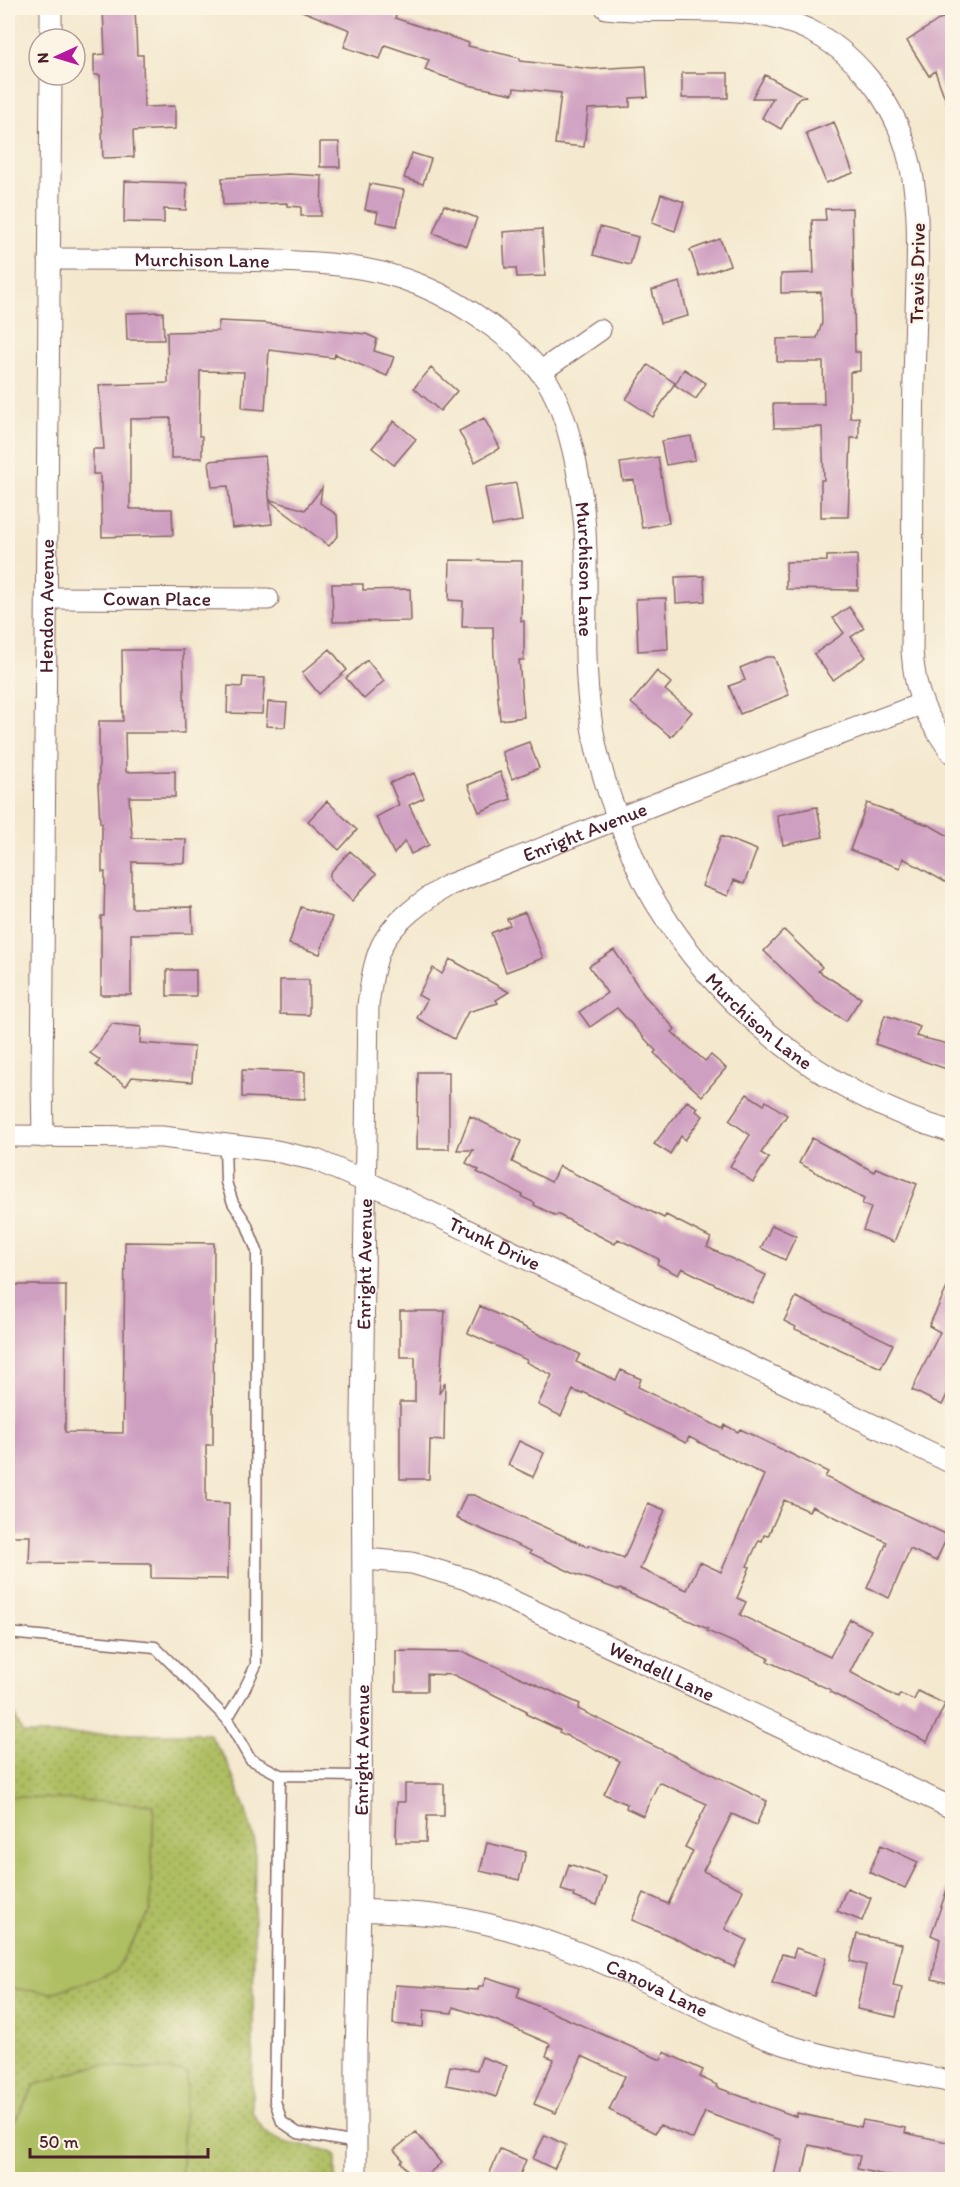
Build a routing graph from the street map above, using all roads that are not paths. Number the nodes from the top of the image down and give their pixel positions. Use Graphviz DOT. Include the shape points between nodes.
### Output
graph roads {
  1 [pos="51,8"];
  2 [pos="606,8"];
  3 [pos="51,27"];
  4 [pos="51,87"];
  5 [pos="49,259"];
  6 [pos="600,330"];
  7 [pos="540,372"];
  8 [pos="45,598"];
  9 [pos="268,599"];
  10 [pos="921,704"];
  11 [pos="952,753"];
  12 [pos="618,820"];
  13 [pos="952,1132"];
  14 [pos="8,1136"];
  15 [pos="43,1137"];
  16 [pos="225,1145"];
  17 [pos="367,1182"];
  18 [pos="952,1463"];
  19 [pos="364,1559"];
  20 [pos="8,1633"];
  21 [pos="226,1719"];
  22 [pos="280,1775"];
  23 [pos="360,1776"];
  24 [pos="952,1808"];
  25 [pos="360,1910"];
  26 [pos="952,2082"];
  27 [pos="357,2143"];
  28 [pos="356,2180"];
  1 -- 3 [label="street"];
  2 -- 10 [label="street, Travis Drive" via="752,12 782,19 809,30 838,49 867,77 895,119 915,186 918,219 912,651"];
  4 -- 5 [label="street, Hendon Avenue"];
  5 -- 7 [label="street, Murchison Lane" via="323,262 378,271 451,299 482,319 527,356"];
  5 -- 8 [label="street, Hendon Avenue"];
  6 -- 7 [label="street"];
  7 -- 12 [label="street, Murchison Lane" via="560,407 582,502 590,712 599,765"];
  8 -- 9 [label="street, Cowan Place"];
  8 -- 15 [label="street, Hendon Avenue"];
  10 -- 11 [label="street, Travis Drive"];
  10 -- 12 [label="street, Enright Avenue"];
  12 -- 13 [label="street, Murchison Lane" via="645,884 669,922 735,1004 817,1071 874,1102"];
  12 -- 17 [label="street, Enright Avenue" via="449,885 405,916 382,945 368,1005"];
  14 -- 15 [label="street, Trunk Drive"];
  15 -- 16 [label="street, Trunk Drive" via="162,1137"];
  16 -- 17 [label="street, Trunk Drive" via="316,1160"];
  16 -- 21 [label="lane" via="226,1182 257,1251 256,1665"];
  17 -- 18 [label="street, Trunk Drive"];
  17 -- 19 [label="street, Enright Avenue" via="362,1416"];
  19 -- 23 [label="street, Enright Avenue"];
  19 -- 24 [label="street, Wendell Lane" via="412,1563 466,1579"];
  20 -- 21 [label="lane" via="155,1647"];
  21 -- 22 [label="lane" via="250,1759"];
  22 -- 23 [label="lane"];
  22 -- 27 [label="lane" via="275,2101 282,2122 298,2133"];
  23 -- 25 [label="street, Enright Avenue"];
  25 -- 26 [label="street, Canova Lane" via="452,1918 508,1929 626,1972 724,2021 770,2039 818,2054"];
  25 -- 27 [label="street, Enright Avenue"];
  27 -- 28 [label="street, Enright Avenue"];
}
